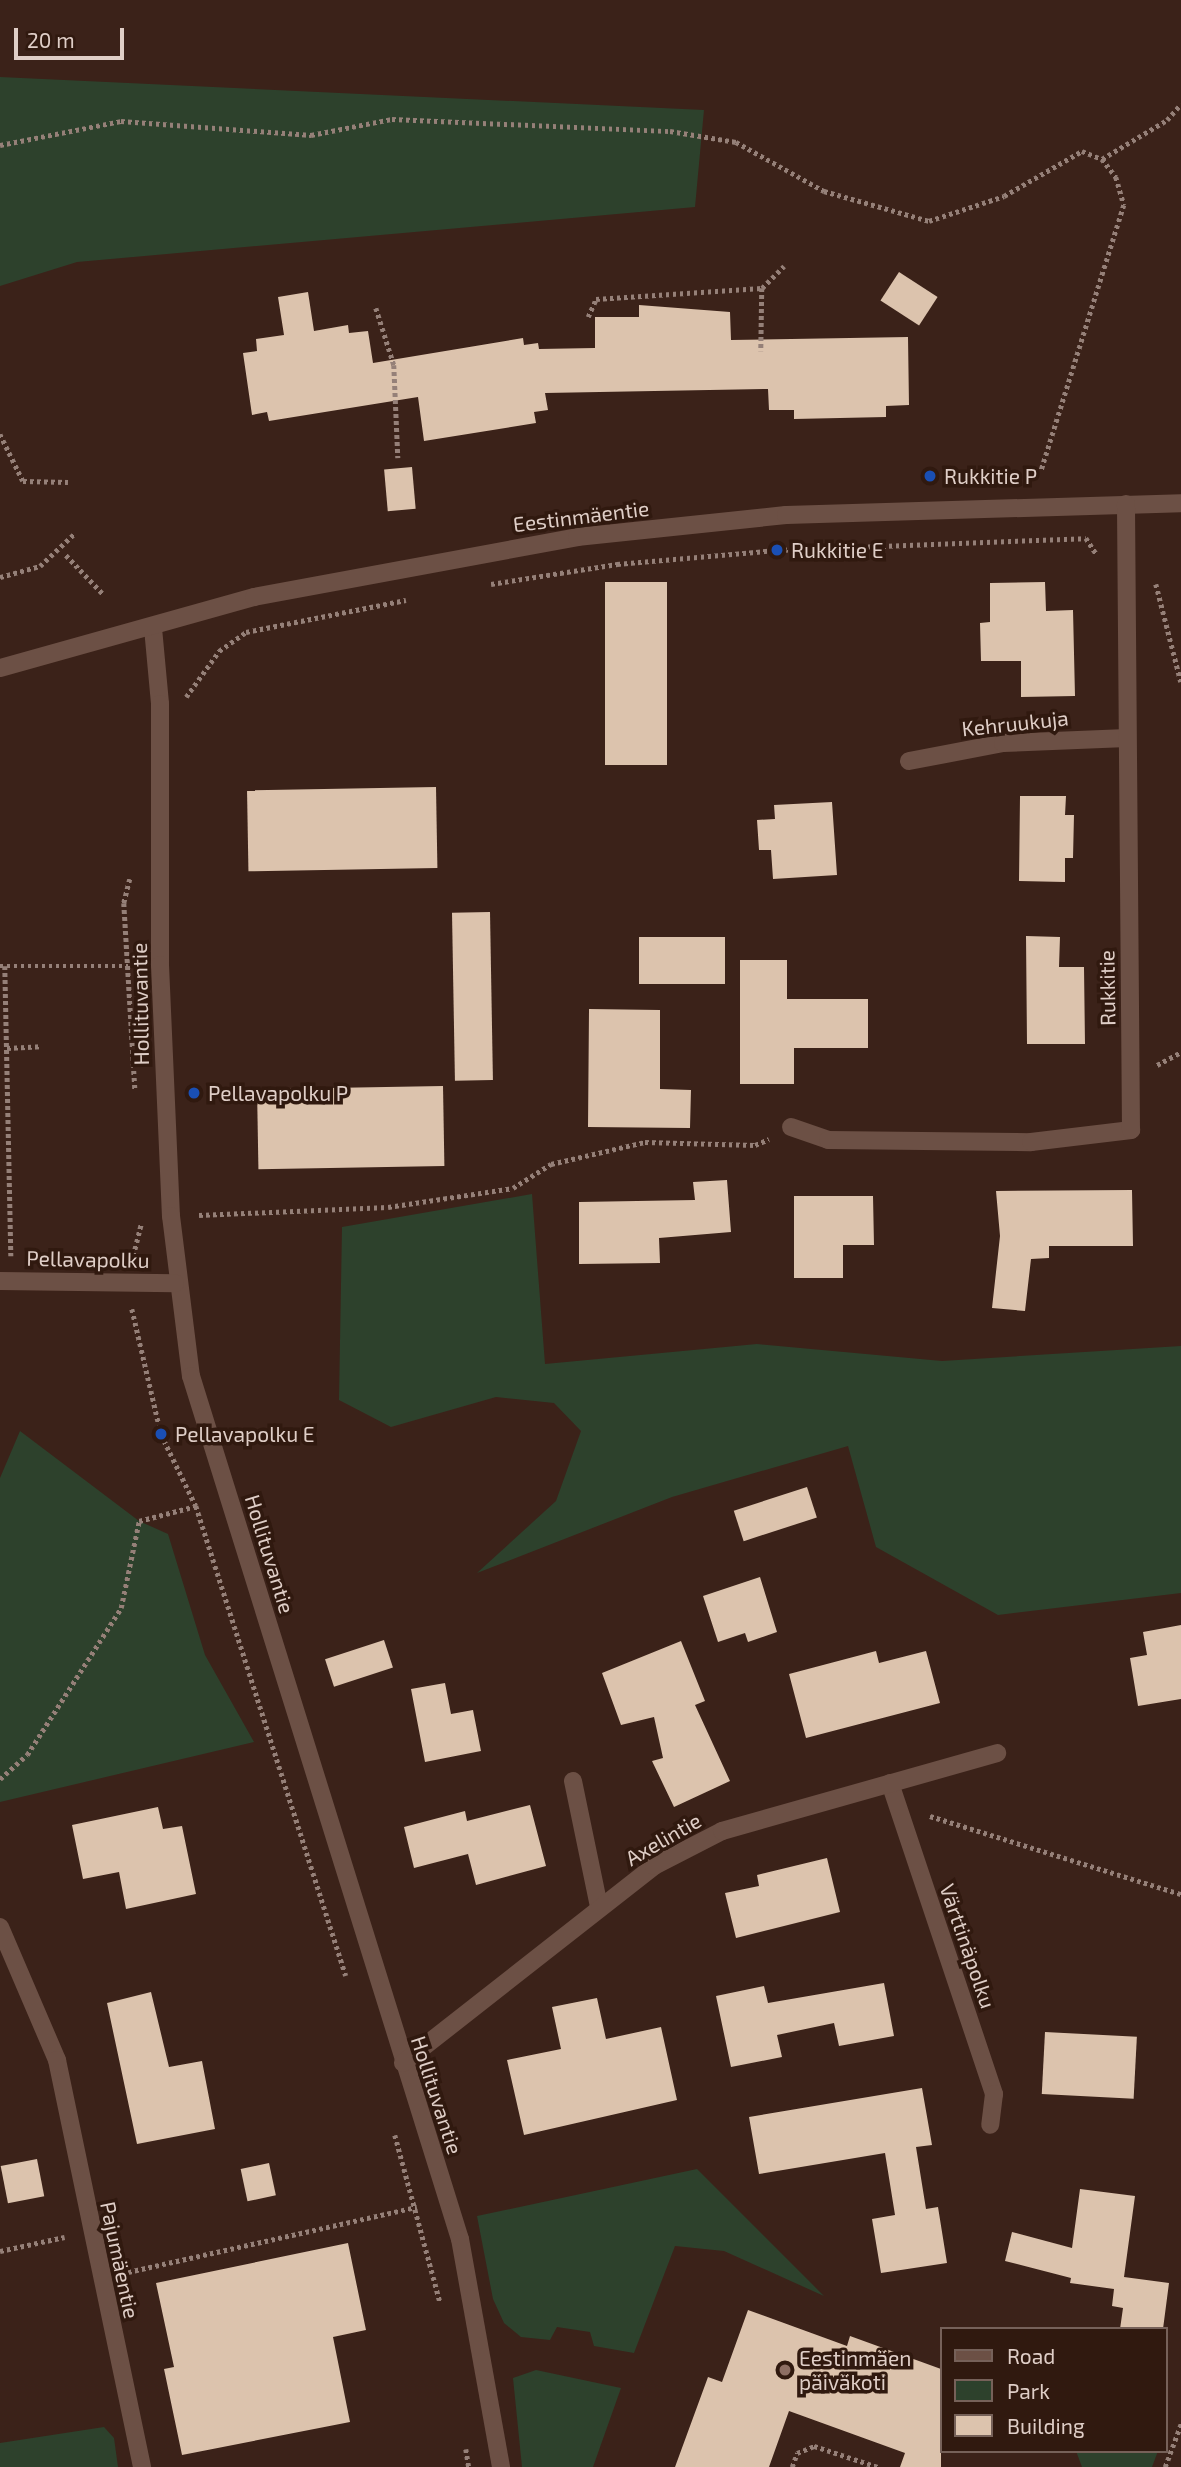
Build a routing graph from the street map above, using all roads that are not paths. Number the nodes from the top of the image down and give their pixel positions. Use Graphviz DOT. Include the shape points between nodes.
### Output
graph roads {
  1 [pos="1181,503"];
  2 [pos="1126,504"];
  3 [pos="153,628"];
  4 [pos="0,668"];
  5 [pos="1127,738"];
  6 [pos="909,761"];
  7 [pos="791,1128"];
  8 [pos="0,1281"];
  9 [pos="175,1283"];
  10 [pos="997,1753"];
  11 [pos="573,1781"];
  12 [pos="890,1783"];
  13 [pos="599,1906"];
  14 [pos="0,1927"];
  15 [pos="403,2063"];
  16 [pos="990,2125"];
  17 [pos="142,2467"];
  18 [pos="501,2467"];
  1 -- 2 [label="street, Eestinmäentie"];
  2 -- 3 [label="street, Eestinmäentie" via="786,515 577,537 280,592"];
  2 -- 5 [label="street, Rukkitie"];
  3 -- 4 [label="street, Eestinmäentie"];
  3 -- 9 [label="street, Hollituvantie" via="160,704 162,1029"];
  5 -- 6 [label="street, Kehruukuja" via="1003,743"];
  5 -- 7 [label="street, Rukkitie" via="1130,1130 1018,1142 828,1140"];
  8 -- 9 [label="street, Pellavapolku"];
  9 -- 15 [label="street, Hollituvantie" via="191,1376"];
  10 -- 12 [label="street, Axelintie"];
  11 -- 13 [label="street"];
  12 -- 13 [label="street, Axelintie" via="723,1831 654,1866"];
  12 -- 16 [label="street, Värttinäpolku" via="994,2094"];
  13 -- 15 [label="street, Axelintie"];
  14 -- 17 [label="street, Pajumäentie" via="57,2060"];
  15 -- 18 [label="street, Hollituvantie" via="460,2239"];
}
